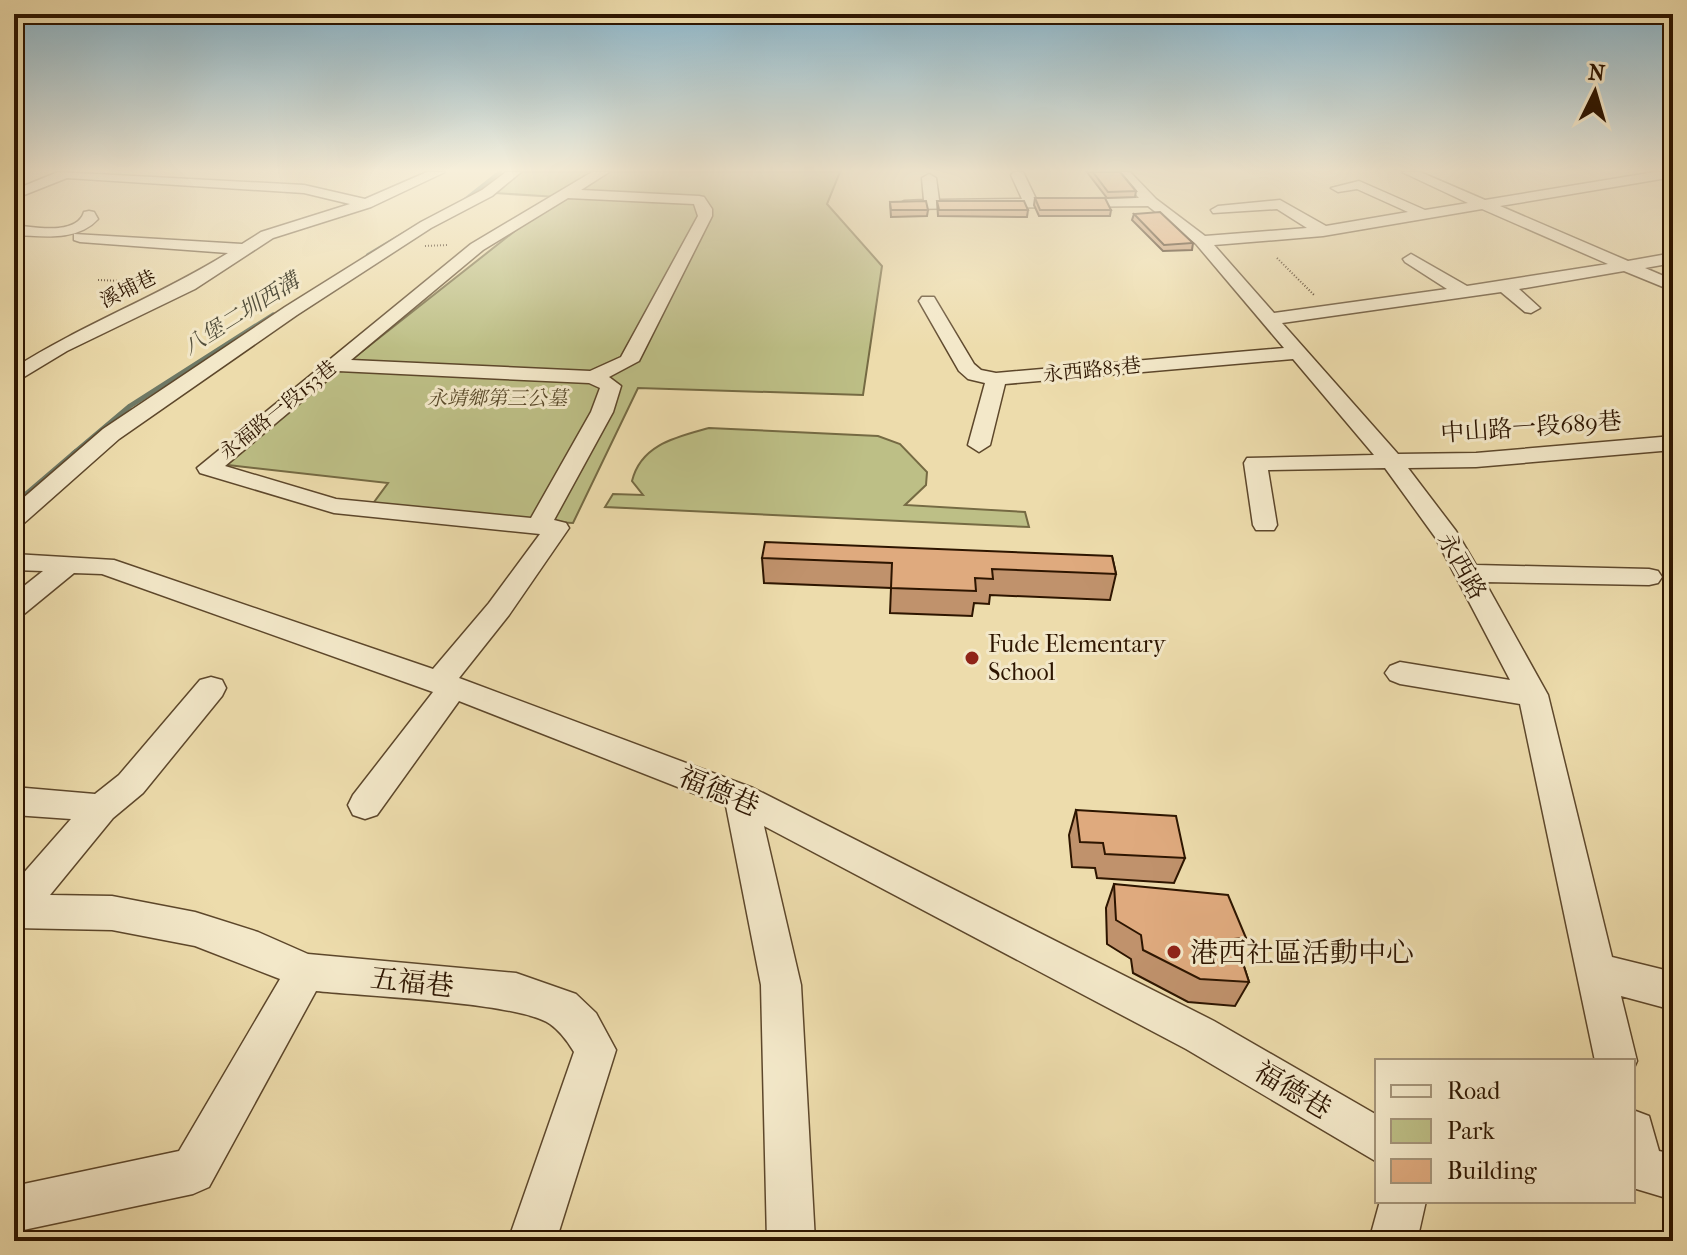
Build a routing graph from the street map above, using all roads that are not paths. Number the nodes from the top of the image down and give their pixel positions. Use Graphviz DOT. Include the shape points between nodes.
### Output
graph roads {
  1 [pos="277,231"];
  2 [pos="418,231"];
  3 [pos="505,231"];
  4 [pos="697,231"];
  5 [pos="1188,231"];
  6 [pos="1323,231"];
  7 [pos="1416,231"];
  8 [pos="1543,231"];
  9 [pos="1422,234"];
  10 [pos="80,237"];
  11 [pos="1202,241"];
  12 [pos="244,249"];
  13 [pos="1673,258"];
  14 [pos="1411,259"];
  15 [pos="1625,266"];
  16 [pos="1505,286"];
  17 [pos="1673,286"];
  18 [pos="1464,292"];
  19 [pos="928,301"];
  20 [pos="1531,308"];
  21 [pos="1269,319"];
  22 [pos="1297,353"];
  23 [pos="334,365"];
  24 [pos="14,377"];
  25 [pos="593,377"];
  26 [pos="996,379"];
  27 [pos="1673,443"];
  28 [pos="979,445"];
  29 [pos="1393,463"];
  30 [pos="14,519"];
  31 [pos="1265,525"];
  32 [pos="539,526"];
  33 [pos="14,562"];
  34 [pos="69,564"];
  35 [pos="1467,573"];
  36 [pos="1649,577"];
  37 [pos="14,608"];
  38 [pos="1400,673"];
  39 [pos="445,685"];
  40 [pos="211,688"];
  41 [pos="1533,695"];
  42 [pos="741,798"];
  43 [pos="14,801"];
  44 [pos="365,805"];
  45 [pos="101,808"];
  46 [pos="14,911"];
  47 [pos="1596,971"];
  48 [pos="306,972"];
  49 [pos="1673,991"];
  50 [pos="1616,1059"];
  51 [pos="1375,1139"];
  52 [pos="1402,1203"];
  53 [pos="14,1209"];
  54 [pos="532,1241"];
  55 [pos="791,1241"];
  56 [pos="1393,1241"];
  1 -- 12 [label="street, 溪埔巷"];
  2 -- 30 [label="street" via="111,434"];
  3 -- 23 [label="street, 永福路一段153巷"];
  4 -- 25 [label="street" via="629,361"];
  5 -- 11 [label="street, 永西路"];
  6 -- 11 [label="street"];
  7 -- 9 [label="street"];
  8 -- 15 [label="street"];
  10 -- 12 [label="street"];
  11 -- 21 [label="street, 永西路"];
  12 -- 24 [label="street, 溪埔巷" via="189,285 60,347"];
  13 -- 15 [label="street"];
  14 -- 18 [label="street"];
  15 -- 16 [label="street"];
  15 -- 17 [label="street"];
  16 -- 18 [label="street"];
  16 -- 20 [label="street"];
  18 -- 21 [label="street"];
  19 -- 26 [label="street" via="966,367 975,375"];
  21 -- 22 [label="street, 永西路"];
  22 -- 26 [label="street, 永西路85巷"];
  22 -- 29 [label="street, 永西路"];
  23 -- 25 [label="street"];
  23 -- 32 [label="street, 永福路一段153巷" via="208,468 334,506"];
  25 -- 32 [label="street" via="611,386 602,412"];
  26 -- 28 [label="street"];
  27 -- 29 [label="street, 中山路一段689巷"];
  29 -- 31 [label="street, 中山路一段689巷" via="1255,463"];
  29 -- 35 [label="street, 永西路" via="1447,536"];
  32 -- 39 [label="street" via="557,528"];
  33 -- 34 [label="street, 福德巷"];
  34 -- 37 [label="street"];
  34 -- 39 [label="street, 福德巷" via="105,566"];
  35 -- 36 [label="street"];
  35 -- 41 [label="street, 永西路"];
  38 -- 41 [label="street"];
  39 -- 42 [label="street, 福德巷"];
  39 -- 44 [label="street"];
  40 -- 45 [label="street" via="131,784"];
  41 -- 47 [label="street, 永西路"];
  42 -- 51 [label="street, 福德巷" via="1200,1035"];
  42 -- 55 [label="street" via="781,985"];
  43 -- 45 [label="street"];
  45 -- 46 [label="street"];
  46 -- 48 [label="street, 五福巷" via="112,913 195,929"];
  47 -- 49 [label="street"];
  47 -- 50 [label="street, 永西路"];
  48 -- 53 [label="street" via="193,1171"];
  48 -- 54 [label="street, 五福巷" via="516,992 562,1008 582,1027 595,1050"];
  52 -- 56 [label="street"];
}
